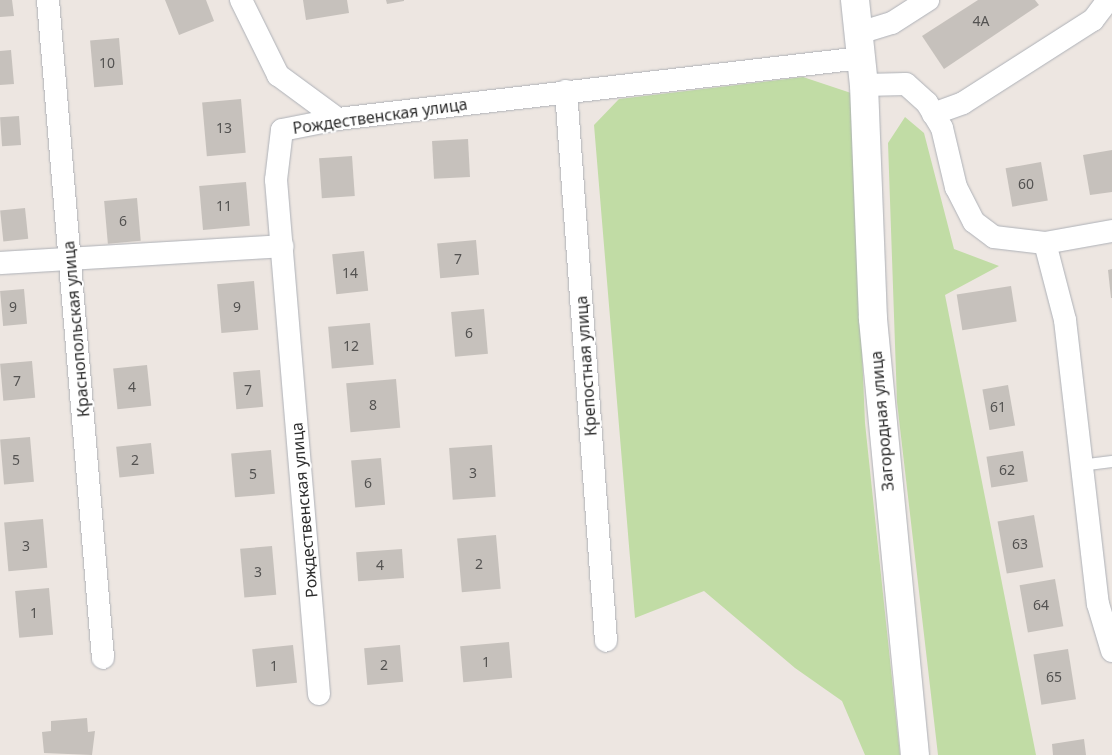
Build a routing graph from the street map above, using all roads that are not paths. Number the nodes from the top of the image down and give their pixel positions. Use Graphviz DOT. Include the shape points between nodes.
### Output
graph roads {
  1 [pos="48,0"];
  2 [pos="241,0"];
  3 [pos="855,0"];
  4 [pos="928,0"];
  5 [pos="1108,0"];
  6 [pos="860,45"];
  7 [pos="864,85"];
  8 [pos="566,91"];
  9 [pos="933,114"];
  10 [pos="338,119"];
  11 [pos="1112,231"];
  12 [pos="1045,242"];
  13 [pos="282,246"];
  14 [pos="71,257"];
  15 [pos="0,263"];
  16 [pos="1112,460"];
  17 [pos="1079,465"];
  18 [pos="606,641"];
  19 [pos="1112,651"];
  20 [pos="102,658"];
  21 [pos="319,694"];
  22 [pos="915,755"];
  1 -- 14 [label="street, Краснопольская улица"];
  2 -- 10 [label="street" via="278,75"];
  3 -- 6 [label="street, Загородная улица"];
  4 -- 6 [label="street, Рождественская улица"];
  5 -- 9 [label="street" via="1093,20 963,103"];
  6 -- 7 [label="street, Загородная улица"];
  6 -- 8 [label="street, Рождественская улица"];
  7 -- 9 [label="street" via="906,84"];
  7 -- 22 [label="street, Загородная улица" via="873,319"];
  8 -- 10 [label="street, Рождественская улица"];
  8 -- 18 [label="street, Крепостная улица"];
  9 -- 12 [label="street" via="942,128 956,187 974,222 994,237"];
  10 -- 13 [label="street, Рождественская улица" via="282,130 276,180"];
  11 -- 12 [label="street"];
  12 -- 17 [label="street" via="1065,320"];
  13 -- 14 [label="street"];
  13 -- 21 [label="street, Рождественская улица"];
  14 -- 15 [label="street"];
  14 -- 20 [label="street, Краснопольская улица"];
  16 -- 17 [label="lane"];
  17 -- 19 [label="street" via="1098,604"];
}
